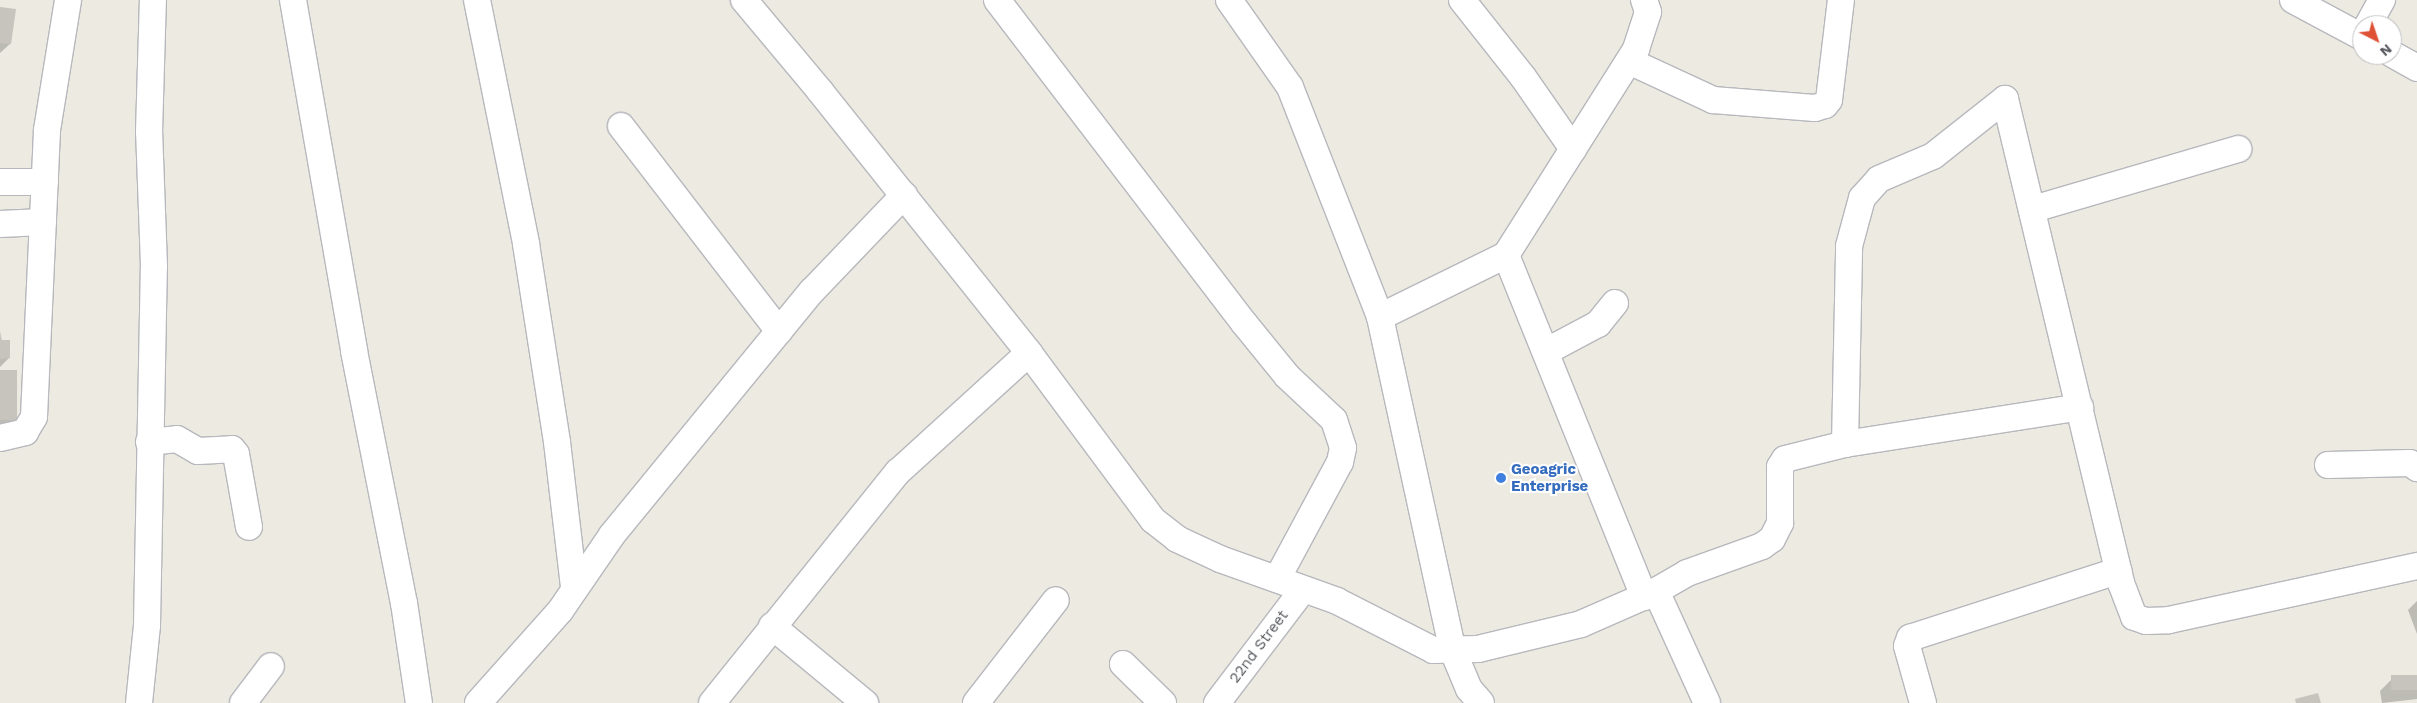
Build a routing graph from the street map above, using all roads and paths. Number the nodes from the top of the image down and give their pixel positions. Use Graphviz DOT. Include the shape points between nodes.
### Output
graph roads {
  1 [pos="68,0"];
  2 [pos="153,0"];
  3 [pos="293,0"];
  4 [pos="477,0"];
  5 [pos="744,0"];
  6 [pos="997,0"];
  7 [pos="1229,0"];
  8 [pos="1462,0"];
  9 [pos="1644,0"];
  10 [pos="1841,0"];
  11 [pos="2293,0"];
  12 [pos="2382,0"];
  13 [pos="2374,15"];
  14 [pos="2352,31"];
  15 [pos="2402,60"];
  16 [pos="1629,61"];
  17 [pos="2417,68"];
  18 [pos="621,126"];
  19 [pos="1573,149"];
  20 [pos="2238,149"];
  21 [pos="0,182"];
  22 [pos="45,182"];
  23 [pos="904,195"];
  24 [pos="2033,208"];
  25 [pos="43,222"];
  26 [pos="0,224"];
  27 [pos="1506,255"];
  28 [pos="1615,303"];
  29 [pos="1380,317"];
  30 [pos="780,331"];
  31 [pos="1547,351"];
  32 [pos="1029,354"];
  33 [pos="2080,408"];
  34 [pos="0,438"];
  35 [pos="150,442"];
  36 [pos="1845,444"];
  37 [pos="2328,465"];
  38 [pos="2417,468"];
  39 [pos="249,527"];
  40 [pos="2417,566"];
  41 [pos="2118,571"];
  42 [pos="1277,579"];
  43 [pos="574,586"];
  44 [pos="1302,591"];
  45 [pos="1650,594"];
  46 [pos="1056,600"];
  47 [pos="772,626"];
  48 [pos="1454,651"];
  49 [pos="1123,664"];
  50 [pos="271,666"];
  51 [pos="139,703"];
  52 [pos="243,703"];
  53 [pos="419,703"];
  54 [pos="478,703"];
  55 [pos="712,703"];
  56 [pos="865,703"];
  57 [pos="976,703"];
  58 [pos="1163,703"];
  59 [pos="1216,703"];
  60 [pos="1481,703"];
  61 [pos="1707,703"];
  62 [pos="1923,703"];
  1 -- 22 [label="street" via="47,130"];
  2 -- 35 [label="street" via="149,132 154,266"];
  3 -- 53 [label="street" via="354,351 404,602"];
  4 -- 43 [label="street" via="526,244 557,442"];
  5 -- 23 [label="street"];
  6 -- 42 [label="street" via="1244,323 1287,376 1334,420 1343,448 1340,462"];
  7 -- 29 [label="street" via="1290,87"];
  8 -- 19 [label="street" via="1523,77"];
  9 -- 16 [label="street" via="1648,12"];
  10 -- 16 [label="street" via="1828,100 1825,105 1815,108 1713,100"];
  11 -- 14 [label="street"];
  12 -- 13 [label="street"];
  15 -- 17 [label="street"];
  16 -- 19 [label="street"];
  18 -- 30 [label="street"];
  19 -- 27 [label="street"];
  20 -- 24 [label="street"];
  21 -- 22 [label="street"];
  22 -- 25 [label="street"];
  23 -- 30 [label="street" via="812,291"];
  23 -- 32 [label="street"];
  24 -- 33 [label="street"];
  24 -- 36 [label="street" via="2005,99 1933,156 1879,179 1862,198 1849,246"];
  25 -- 26 [label="street"];
  25 -- 34 [label="street" via="34,417 25,432"];
  27 -- 29 [label="street"];
  27 -- 31 [label="street"];
  28 -- 31 [label="street" via="1598,324"];
  29 -- 48 [label="street"];
  30 -- 43 [label="street" via="697,428"];
  31 -- 45 [label="street"];
  32 -- 42 [label="street" via="1163,529 1220,559"];
  32 -- 47 [label="street" via="898,472"];
  33 -- 36 [label="street"];
  33 -- 41 [label="street"];
  35 -- 39 [label="street" via="177,439 198,451 232,449 236,454"];
  35 -- 51 [label="street" via="147,625"];
  36 -- 45 [label="street" via="1785,459 1780,467 1780,523 1767,542 1687,573"];
  37 -- 38 [label="street" via="2410,463"];
  40 -- 41 [label="street" via="2168,620 2146,621 2134,617"];
  41 -- 62 [label="street" via="1910,638 1907,646"];
  42 -- 44 [label="street"];
  43 -- 54 [label="street" via="544,630"];
  44 -- 48 [label="street" via="1363,613 1433,650"];
  44 -- 59 [label="street, 22nd Street"];
  45 -- 48 [label="street" via="1581,624 1478,649"];
  45 -- 61 [label="street"];
  46 -- 57 [label="street"];
  47 -- 55 [label="street"];
  47 -- 56 [label="street"];
  48 -- 60 [label="street" via="1469,689"];
  49 -- 58 [label="street"];
  50 -- 52 [label="street"];
}
